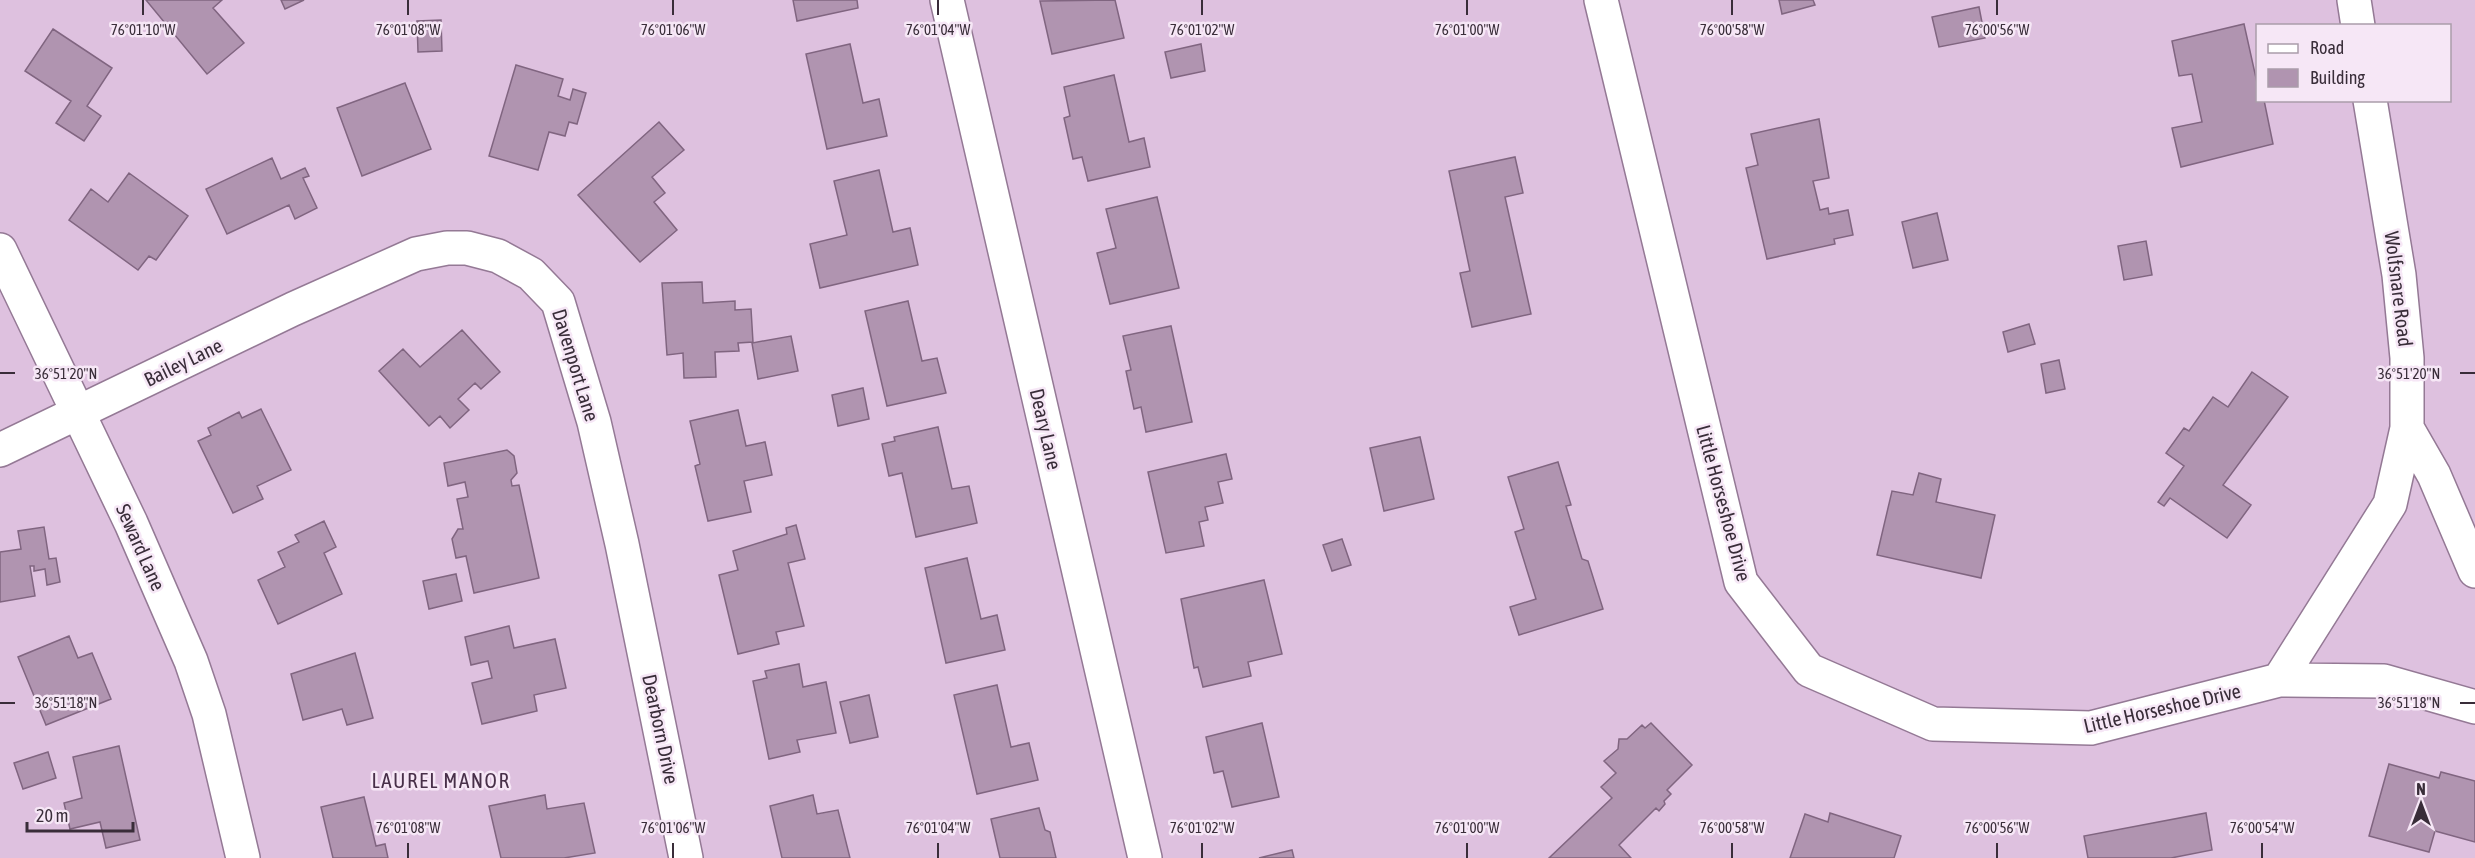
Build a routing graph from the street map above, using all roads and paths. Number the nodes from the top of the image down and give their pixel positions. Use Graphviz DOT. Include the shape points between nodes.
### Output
graph roads {
  1 [pos="947,0"];
  2 [pos="1601,0"];
  3 [pos="2354,0"];
  4 [pos="2358,24"];
  5 [pos="2370,102"];
  6 [pos="0,250"];
  7 [pos="268,321"];
  8 [pos="78,412"];
  9 [pos="2407,428"];
  10 [pos="0,450"];
  11 [pos="2475,571"];
  12 [pos="634,600"];
  13 [pos="2280,680"];
  14 [pos="2475,707"];
  15 [pos="243,858"];
  16 [pos="686,858"];
  17 [pos="1145,858"];
  1 -- 17 [label="street, Deary Lane"];
  2 -- 13 [label="street, Little Horseshoe Drive" via="1741,582 1809,670 1933,724 2091,728"];
  3 -- 4 [label="street"];
  5 -- 9 [label="street, Wolfsnare Road" via="2399,275 2407,358"];
  6 -- 8 [label="street, Seward Lane"];
  7 -- 8 [label="street, Bailey Lane"];
  7 -- 12 [label="street, Davenport Lane" via="416,254 467,249 498,256 531,274 558,302 594,422"];
  8 -- 10 [label="street, Bailey Lane"];
  8 -- 15 [label="street, Seward Lane" via="191,661 209,714"];
  9 -- 11 [label="street" via="2434,474"];
  9 -- 13 [label="street, Wolfsnare Road" via="2390,504"];
  12 -- 16 [label="street, Dearborn Drive"];
  13 -- 14 [label="street, Little Horseshoe Drive" via="2384,681"];
}
